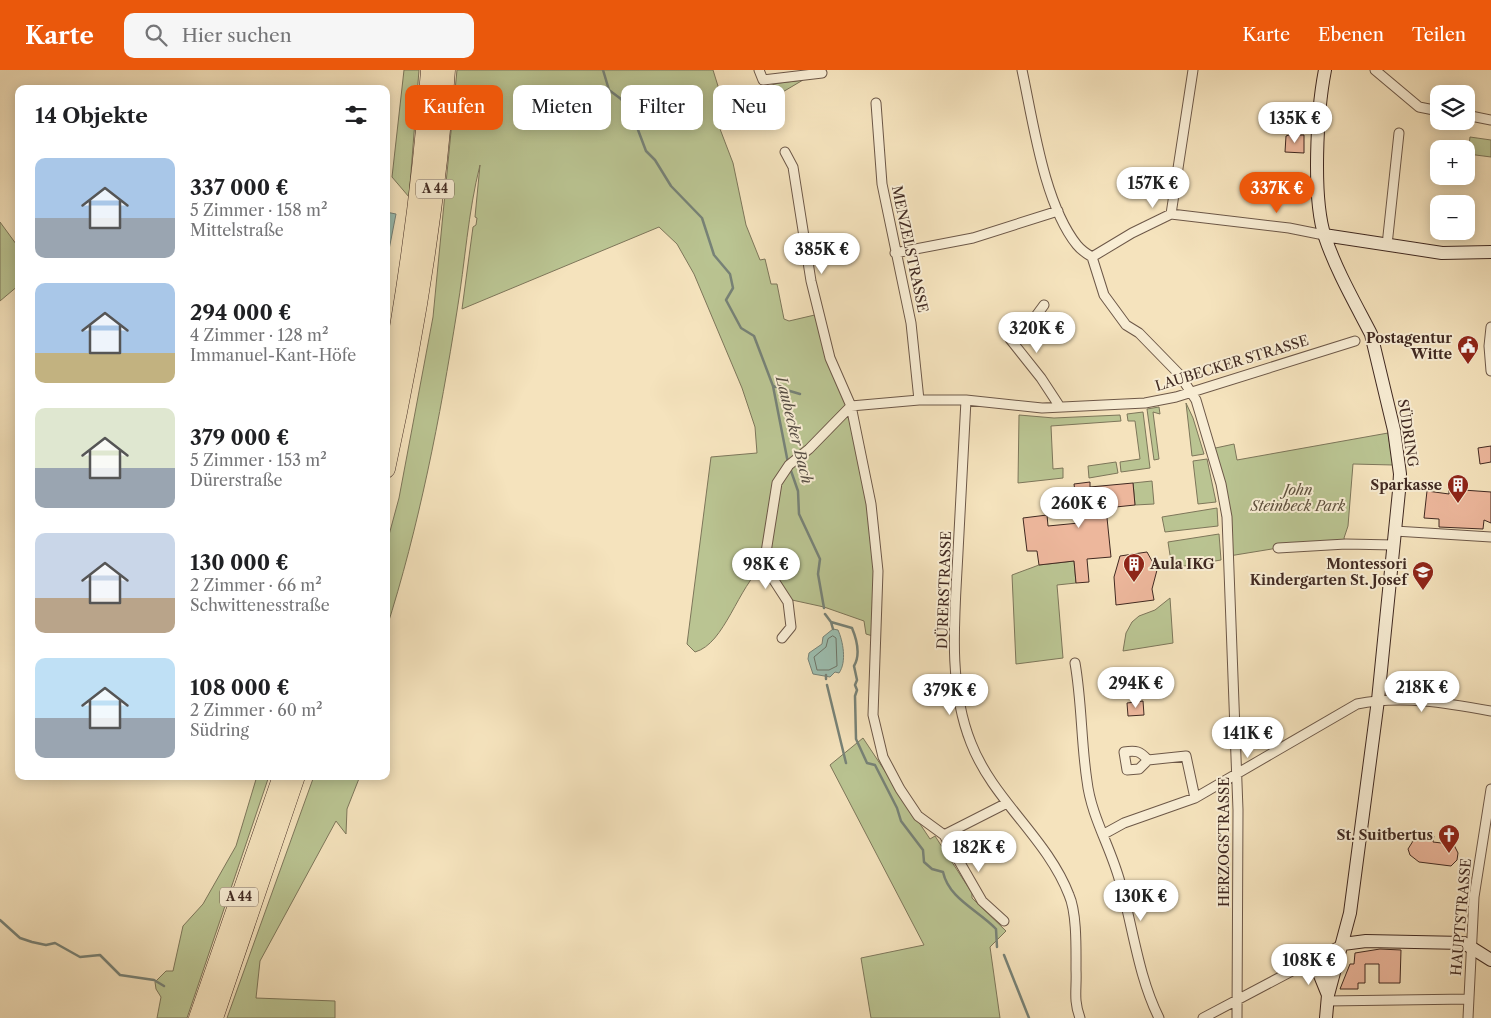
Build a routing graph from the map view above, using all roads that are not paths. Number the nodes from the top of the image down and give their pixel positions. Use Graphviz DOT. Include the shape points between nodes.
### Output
graph roads {
  1 [pos="430,70"];
  2 [pos="446,70"];
  3 [pos="759,70"];
  4 [pos="1022,70"];
  5 [pos="1193,70"];
  6 [pos="1326,70"];
  7 [pos="1375,70"];
  8 [pos="822,72"];
  9 [pos="779,74"];
  10 [pos="876,103"];
  11 [pos="1430,109"];
  12 [pos="1475,117"];
  13 [pos="1491,120"];
  14 [pos="1399,134"];
  15 [pos="785,152"];
  16 [pos="1058,211"];
  17 [pos="1171,214"];
  18 [pos="1324,235"];
  19 [pos="1387,245"];
  20 [pos="1491,252"];
  21 [pos="895,253"];
  22 [pos="1092,257"];
  23 [pos="1044,305"];
  24 [pos="1491,327"];
  25 [pos="1355,340"];
  26 [pos="1491,371"];
  27 [pos="390,378"];
  28 [pos="1190,391"];
  29 [pos="919,400"];
  30 [pos="966,400"];
  31 [pos="852,406"];
  32 [pos="1060,407"];
  33 [pos="390,449"];
  34 [pos="1395,531"];
  35 [pos="1491,537"];
  36 [pos="1394,545"];
  37 [pos="1278,548"];
  38 [pos="782,638"];
  39 [pos="1076,664"];
  40 [pos="1378,700"];
  41 [pos="1491,711"];
  42 [pos="1148,760"];
  43 [pos="1237,776"];
  44 [pos="281,780"];
  45 [pos="295,780"];
  46 [pos="1491,789"];
  47 [pos="1195,798"];
  48 [pos="1007,803"];
  49 [pos="1104,834"];
  50 [pos="944,835"];
  51 [pos="1004,920"];
  52 [pos="1343,944"];
  53 [pos="1472,946"];
  54 [pos="1491,960"];
  55 [pos="1310,962"];
  56 [pos="1327,998"];
  57 [pos="1468,999"];
  58 [pos="1237,1000"];
  59 [pos="198,1018"];
  60 [pos="214,1018"];
  61 [pos="1080,1018"];
  62 [pos="1158,1018"];
  63 [pos="1203,1018"];
  64 [pos="1236,1018"];
  65 [pos="1326,1018"];
  66 [pos="1468,1018"];
  1 -- 27 [label="highway, A 44" via="418,204"];
  2 -- 33 [label="highway, A 44" via="432,221 419,308"];
  3 -- 9 [label="street" via="763,80"];
  4 -- 16 [label="street" via="1039,152"];
  5 -- 17 [label="street"];
  6 -- 18 [label="street, SÜDRING" via="1318,129"];
  7 -- 11 [label="street" via="1419,107"];
  8 -- 9 [label="street"];
  10 -- 21 [label="street, MENZELSTRASSE" via="882,184"];
  12 -- 13 [label="street"];
  14 -- 19 [label="street"];
  15 -- 31 [label="street" via="794,167 812,281 830,358"];
  16 -- 21 [label="street" via="973,238"];
  16 -- 22 [label="street" via="1078,247"];
  17 -- 18 [label="street"];
  17 -- 22 [label="street"];
  18 -- 19 [label="street"];
  18 -- 34 [label="street, SÜDRING" via="1370,334 1388,396 1400,474"];
  19 -- 20 [label="street" via="1442,253"];
  21 -- 29 [label="street, MENZELSTRASSE" via="911,323"];
  22 -- 28 [label="street, HERZOGSTRASSE" via="1104,295 1126,325 1139,333 1179,374"];
  23 -- 32 [label="street" via="1033,320 1010,339"];
  24 -- 26 [label="street"];
  25 -- 28 [label="street, LAUBECKER STRASSE"];
  28 -- 32 [label="street, LAUBECKER STRASSE" via="1145,403"];
  28 -- 43 [label="street, HERZOGSTRASSE" via="1196,400 1211,449 1228,517"];
  29 -- 30 [label="street, LAUBECKER STRASSE"];
  29 -- 31 [label="street, LAUBECKER STRASSE"];
  30 -- 32 [label="street, LAUBECKER STRASSE"];
  30 -- 48 [label="street, DÜRERSTRASSE" via="954,622 956,672 970,743 989,780"];
  31 -- 38 [label="street" via="789,465 777,483 764,565 788,602 791,627"];
  31 -- 50 [label="street" via="871,504 878,571 873,715 884,757 900,789 918,816"];
  34 -- 35 [label="street"];
  34 -- 36 [label="street, SÜDRING"];
  36 -- 37 [label="street"];
  36 -- 40 [label="street, SÜDRING"];
  39 -- 49 [label="street" via="1087,782 1094,812"];
  40 -- 41 [label="street" via="1426,701"];
  40 -- 43 [label="street" via="1357,704"];
  40 -- 52 [label="street, SÜDRING" via="1351,906"];
  42 -- 47 [label="street" via="1186,756"];
  43 -- 47 [label="street"];
  43 -- 58 [label="street, HERZOGSTRASSE"];
  44 -- 59 [label="highway, A 44"];
  45 -- 60 [label="highway, A 44"];
  46 -- 53 [label="street, HAUPTSTRASSE" via="1475,889"];
  47 -- 49 [label="street"];
  48 -- 50 [label="street"];
  48 -- 61 [label="street, DÜRERSTRASSE" via="1056,868 1070,896 1076,971 1074,1003"];
  49 -- 62 [label="street"];
  50 -- 51 [label="street" via="982,901"];
  52 -- 53 [label="street" via="1366,941 1458,942"];
  52 -- 55 [label="street"];
  52 -- 56 [label="street, SÜDRING"];
  53 -- 54 [label="street"];
  53 -- 57 [label="street, HAUPTSTRASSE"];
  55 -- 56 [label="street" via="1319,973"];
  55 -- 58 [label="street"];
  56 -- 57 [label="street"];
  56 -- 65 [label="street, SÜDRING"];
  57 -- 66 [label="street, HAUPTSTRASSE"];
  58 -- 63 [label="street"];
  58 -- 64 [label="street, HERZOGSTRASSE"];
}
